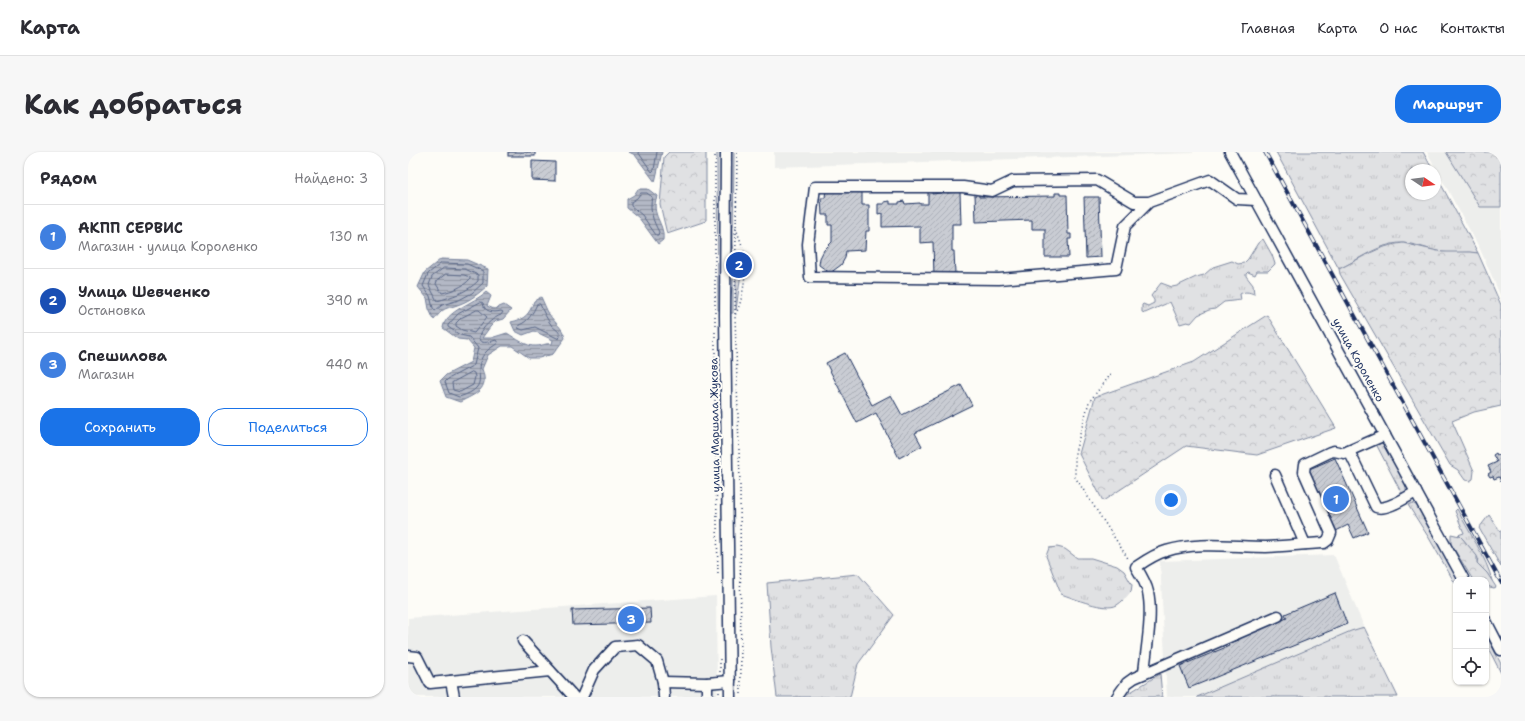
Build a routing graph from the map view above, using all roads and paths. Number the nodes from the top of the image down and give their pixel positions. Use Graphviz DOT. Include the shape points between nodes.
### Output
graph roads {
  1 [pos="715,152"];
  2 [pos="726,152"];
  3 [pos="737,152"];
  4 [pos="1230,152"];
  5 [pos="1256,200"];
  6 [pos="1149,202"];
  7 [pos="736,228"];
  8 [pos="734,316"];
  9 [pos="1111,374"];
  10 [pos="1385,435"];
  11 [pos="1349,451"];
  12 [pos="1275,475"];
  13 [pos="1416,492"];
  14 [pos="1305,544"];
  15 [pos="1136,567"];
  16 [pos="718,576"];
  17 [pos="1462,577"];
  18 [pos="1278,616"];
  19 [pos="1489,627"];
  20 [pos="523,641"];
  21 [pos="1501,650"];
  22 [pos="720,652"];
  23 [pos="408,656"];
  24 [pos="550,671"];
  25 [pos="720,673"];
  26 [pos="1144,673"];
  27 [pos="451,680"];
  28 [pos="730,681"];
  29 [pos="663,682"];
  30 [pos="707,683"];
  31 [pos="719,689"];
  32 [pos="454,697"];
  33 [pos="574,697"];
  34 [pos="582,697"];
  35 [pos="664,697"];
  36 [pos="707,697"];
  37 [pos="719,697"];
  38 [pos="730,697"];
  39 [pos="741,697"];
  40 [pos="1117,697"];
  1 -- 16 [label="path"];
  2 -- 28 [label="street, улица Маршала Жукова" via="725,324"];
  3 -- 7 [label="path"];
  4 -- 5 [label="street, улица Короленко"];
  5 -- 6 [label="street" via="1237,199 1210,180"];
  5 -- 10 [label="street, улица Короленко"];
  6 -- 6 [label="street" via="1134,202 1096,180 1013,181 992,191 963,187 815,187 808,244 810,277 999,279 1116,269 1125,226"];
  7 -- 8 [label="path"];
  7 -- 8 [label="path" via="745,259 739,309"];
  8 -- 39 [label="path" via="740,483"];
  9 -- 15 [label="path" via="1089,402 1075,452 1075,477"];
  10 -- 11 [label="street"];
  10 -- 13 [label="street, улица Короленко"];
  11 -- 13 [label="street" via="1376,507 1389,506"];
  11 -- 14 [label="street" via="1330,452 1305,464 1304,472 1331,533 1324,543"];
  12 -- 14 [label="street"];
  13 -- 17 [label="street, улица Короленко"];
  14 -- 15 [label="street" via="1188,546 1165,551"];
  15 -- 26 [label="street" via="1145,581 1149,599"];
  18 -- 26 [label="street"];
  19 -- 21 [label="street"];
  20 -- 24 [label="street"];
  22 -- 25 [label="path"];
  23 -- 27 [label="street" via="417,657 430,683"];
  24 -- 27 [label="street"];
  24 -- 33 [label="street"];
  26 -- 40 [label="street" via="1127,683"];
  27 -- 32 [label="street"];
  28 -- 30 [label="street"];
  28 -- 38 [label="street, улица Маршала Жукова"];
  29 -- 30 [label="street"];
  29 -- 34 [label="street" via="657,661 638,645 615,647 594,670"];
  29 -- 35 [label="street"];
  30 -- 36 [label="street"];
  31 -- 37 [label="path"];
}
